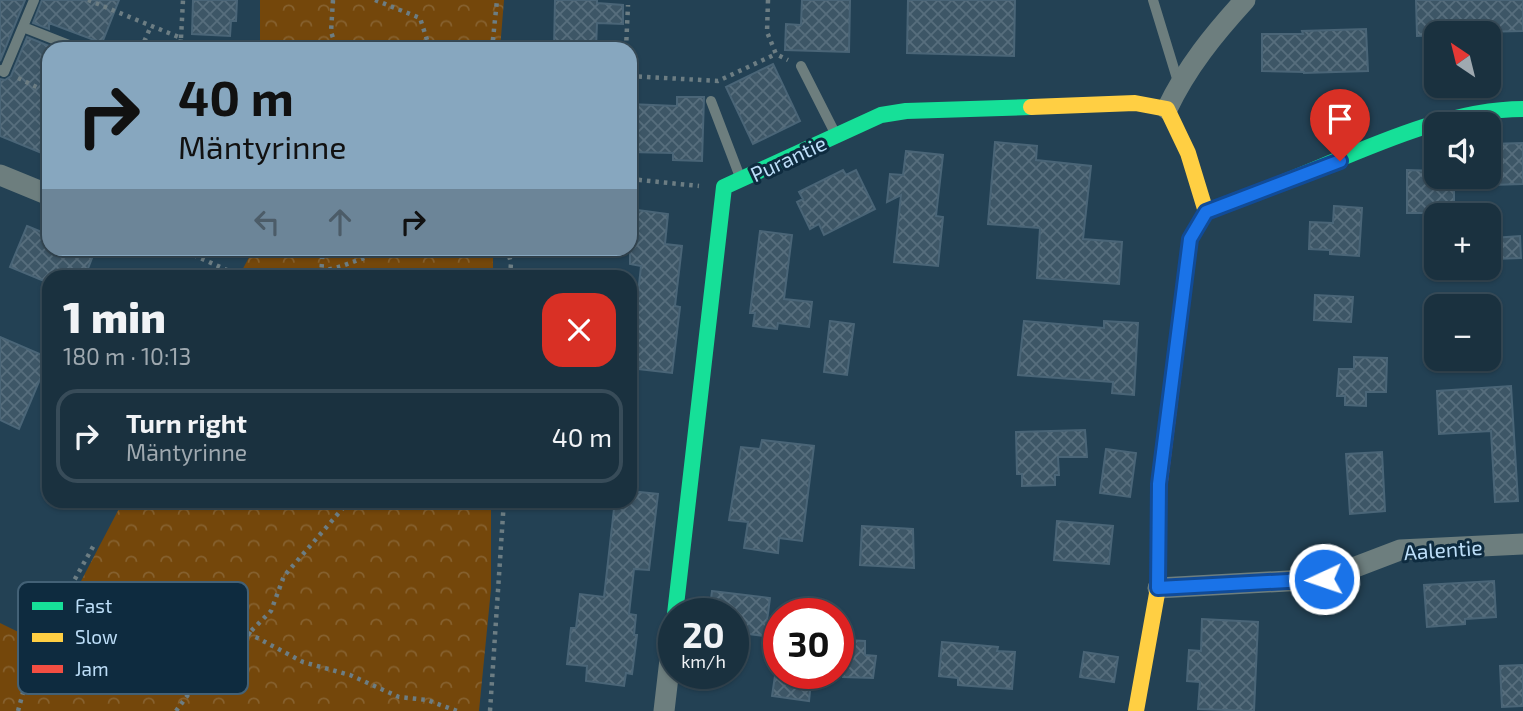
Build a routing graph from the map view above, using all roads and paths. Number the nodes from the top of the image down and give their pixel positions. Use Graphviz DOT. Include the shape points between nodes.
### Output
graph roads {
  1 [pos="34,0"];
  2 [pos="88,0"];
  3 [pos="183,0"];
  4 [pos="332,0"];
  5 [pos="375,0"];
  6 [pos="497,0"];
  7 [pos="768,0"];
  8 [pos="1153,0"];
  9 [pos="1245,0"];
  10 [pos="628,5"];
  11 [pos="151,26"];
  12 [pos="23,27"];
  13 [pos="181,38"];
  14 [pos="61,42"];
  15 [pos="144,42"];
  16 [pos="181,42"];
  17 [pos="335,42"];
  18 [pos="428,42"];
  19 [pos="493,42"];
  20 [pos="626,42"];
  21 [pos="776,54"];
  22 [pos="801,66"];
  23 [pos="2,71"];
  24 [pos="637,76"];
  25 [pos="1179,85"];
  26 [pos="42,90"];
  27 [pos="711,101"];
  28 [pos="1167,109"];
  29 [pos="1523,109"];
  30 [pos="837,136"];
  31 [pos="637,180"];
  32 [pos="741,180"];
  33 [pos="3,184"];
  34 [pos="724,187"];
  35 [pos="42,193"];
  36 [pos="1206,212"];
  37 [pos="196,256"];
  38 [pos="370,256"];
  39 [pos="227,270"];
  40 [pos="333,270"];
  41 [pos="343,508"];
  42 [pos="503,508"];
  43 [pos="1523,544"];
  44 [pos="94,545"];
  45 [pos="73,582"];
  46 [pos="1158,588"];
  47 [pos="677,598"];
  48 [pos="248,633"];
  49 [pos="667,689"];
  50 [pos="23,694"];
  51 [pos="189,694"];
  52 [pos="18,711"];
  53 [pos="176,711"];
  54 [pos="457,711"];
  55 [pos="490,711"];
  56 [pos="664,711"];
  57 [pos="1136,711"];
  1 -- 12 [label="lane"];
  2 -- 11 [label="path"];
  3 -- 13 [label="path"];
  4 -- 17 [label="path"];
  5 -- 18 [label="path" via="420,18"];
  6 -- 19 [label="path"];
  7 -- 21 [label="path" via="767,32"];
  8 -- 25 [label="lane"];
  9 -- 25 [label="street" via="1209,40"];
  10 -- 20 [label="path"];
  11 -- 13 [label="path"];
  11 -- 15 [label="path"];
  12 -- 14 [label="lane"];
  12 -- 23 [label="lane"];
  13 -- 16 [label="path"];
  21 -- 22 [label="path"];
  21 -- 24 [label="path" via="718,81"];
  22 -- 30 [label="lane"];
  23 -- 26 [label="path"];
  25 -- 28 [label="street"];
  27 -- 32 [label="lane"];
  28 -- 30 [label="street, Purantie" via="1135,103 906,111 881,115"];
  28 -- 36 [label="street" via="1188,153"];
  29 -- 36 [label="street" via="1438,122"];
  30 -- 32 [label="street, Purantie"];
  31 -- 34 [label="path"];
  32 -- 34 [label="street, Purantie"];
  33 -- 35 [label="street"];
  34 -- 47 [label="street, Purantie"];
  36 -- 46 [label="street" via="1190,239 1159,484"];
  37 -- 39 [label="path"];
  38 -- 40 [label="path"];
  41 -- 48 [label="path" via="284,576 271,611"];
  42 -- 55 [label="path"];
  43 -- 46 [label="street, Aalentie" via="1401,550 1324,579"];
  44 -- 45 [label="path"];
  46 -- 57 [label="street"];
  48 -- 54 [label="path" via="303,662 350,675 399,697 427,700"];
  49 -- 56 [label="street"];
  50 -- 52 [label="path"];
  51 -- 53 [label="path"];
}
